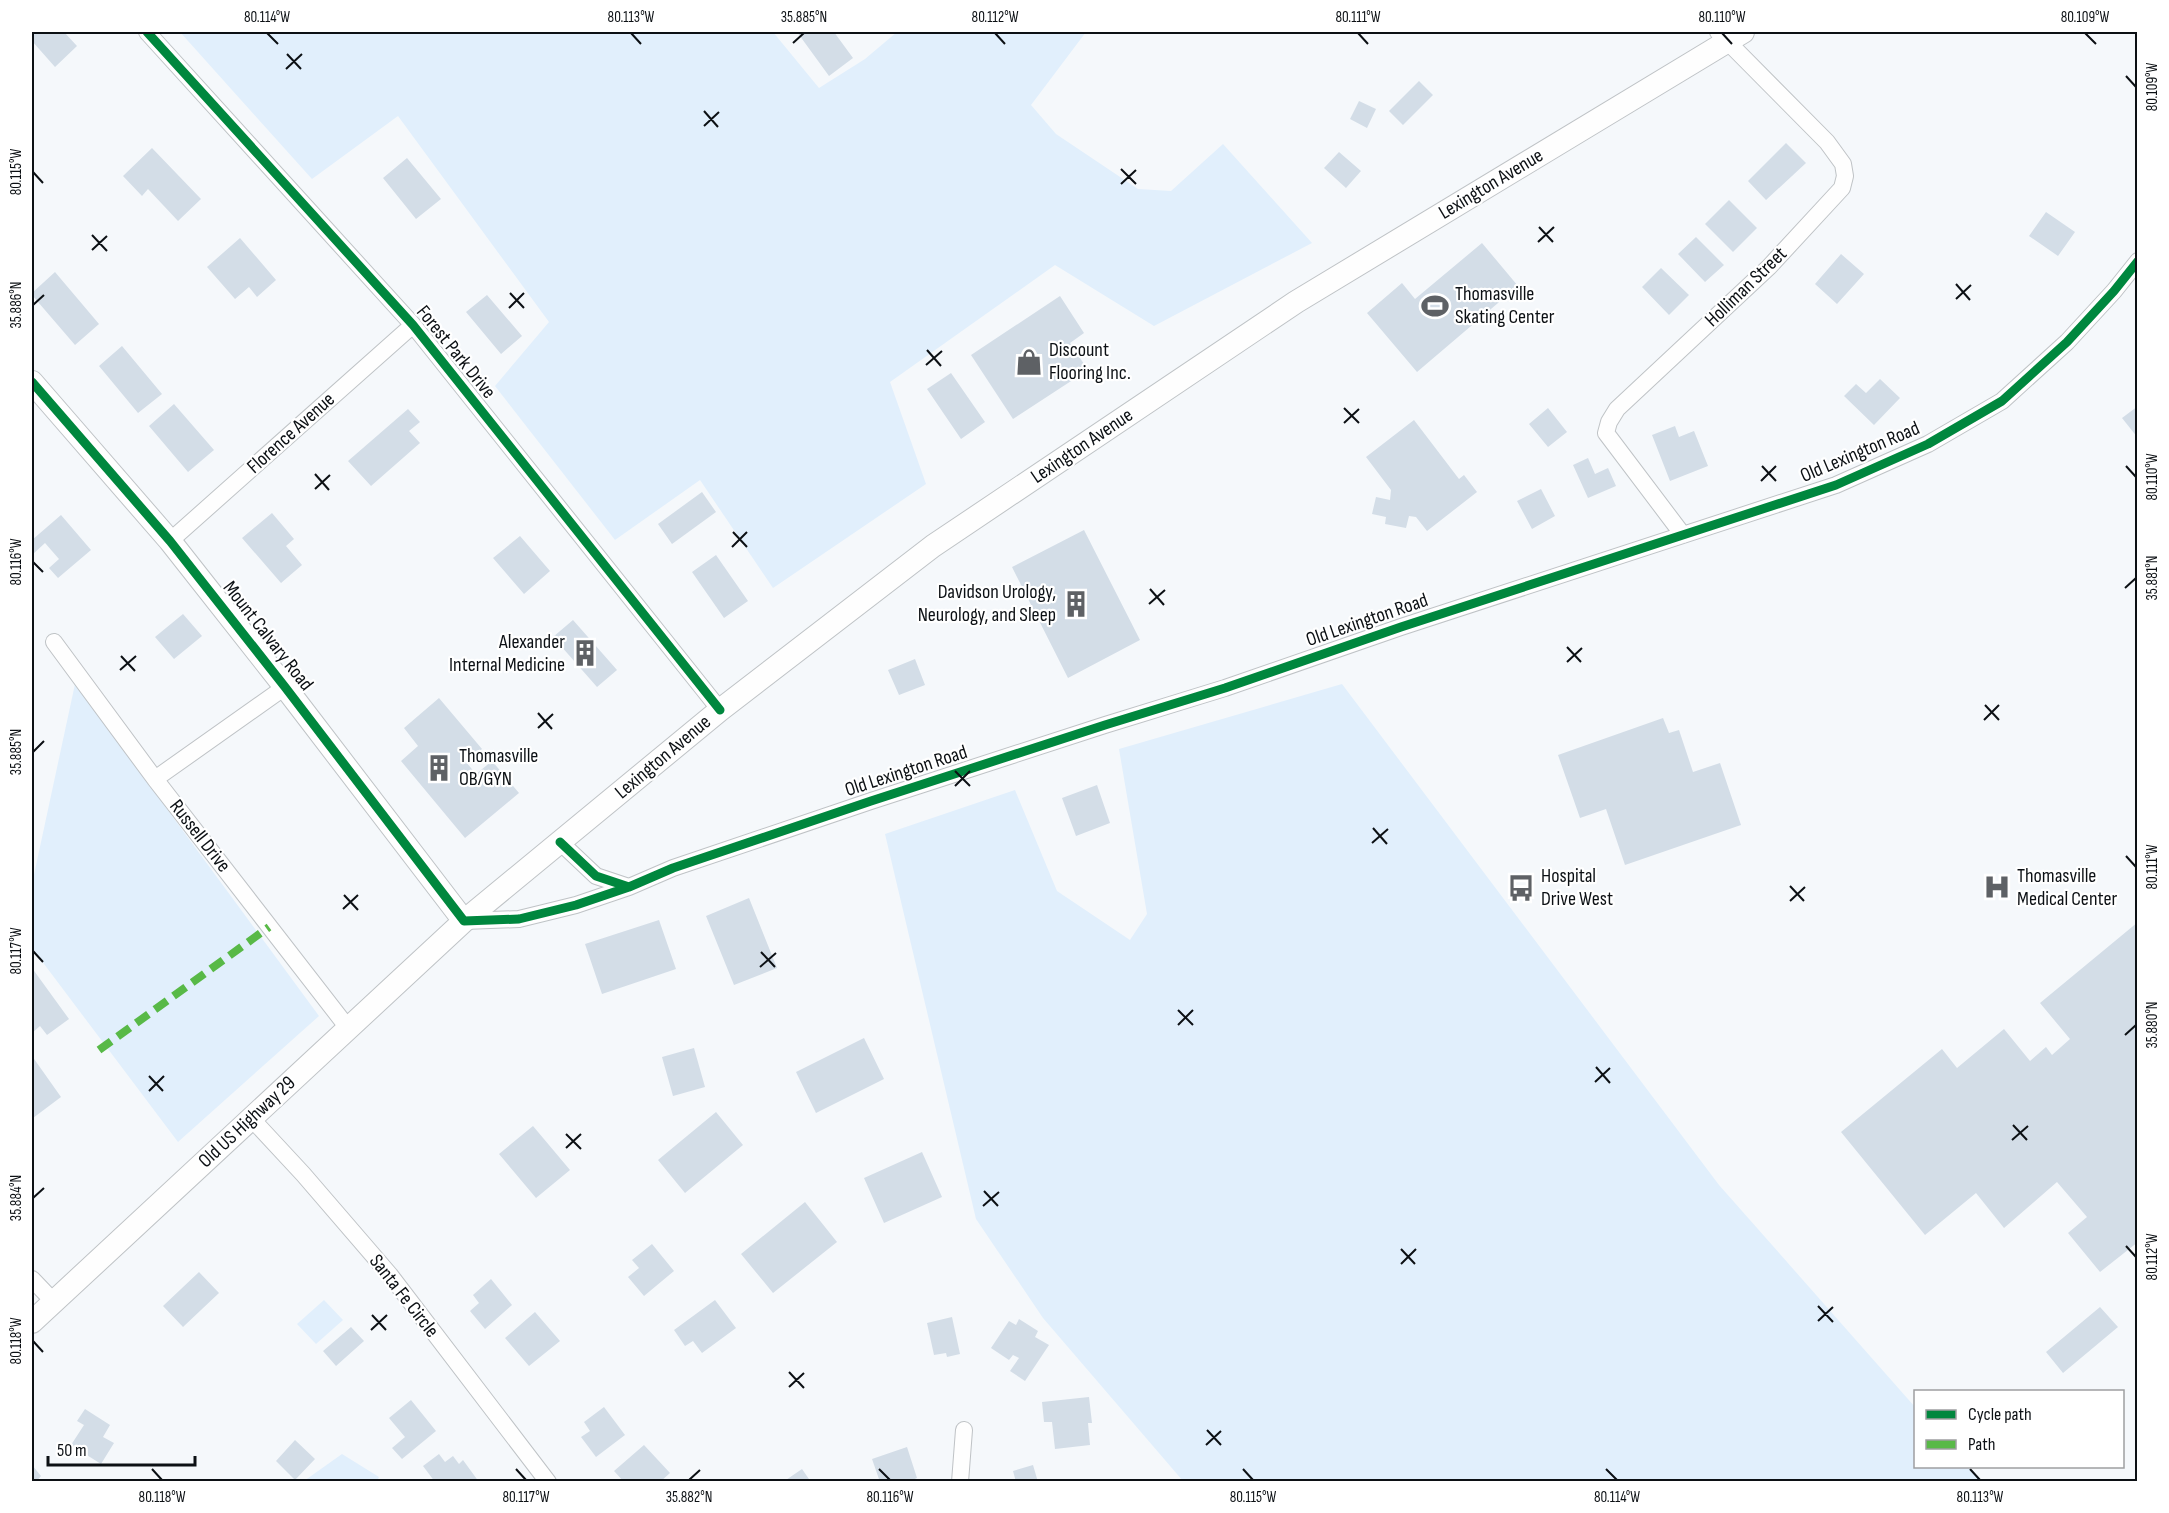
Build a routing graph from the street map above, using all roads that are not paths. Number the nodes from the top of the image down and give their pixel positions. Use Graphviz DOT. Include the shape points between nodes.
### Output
graph roads {
  1 [pos="147,32"];
  2 [pos="1729,35"];
  3 [pos="2138,261"];
  4 [pos="413,325"];
  5 [pos="32,382"];
  6 [pos="1683,535"];
  7 [pos="170,541"];
  8 [pos="54,642"];
  9 [pos="285,687"];
  10 [pos="720,710"];
  11 [pos="155,779"];
  12 [pos="560,842"];
  13 [pos="629,886"];
  14 [pos="464,921"];
  15 [pos="348,1028"];
  16 [pos="251,1118"];
  17 [pos="32,1279"];
  18 [pos="53,1301"];
  19 [pos="32,1322"];
  20 [pos="964,1430"];
  21 [pos="548,1482"];
  22 [pos="960,1482"];
  1 -- 4 [label="street, Forest Park Drive"];
  2 -- 6 [label="street, Holliman Street" via="1827,142 1843,164 1845,176 1836,196 1769,267 1617,409 1609,422 1606,433"];
  2 -- 10 [label="main road, Lexington Avenue" via="1296,302 933,546"];
  3 -- 6 [label="street, Old Lexington Road" via="2067,342 2002,401 1928,444 1836,485"];
  4 -- 7 [label="street, Florence Avenue"];
  4 -- 10 [label="street, Forest Park Drive"];
  5 -- 7 [label="main road, Mount Calvary Road"];
  6 -- 13 [label="street, Old Lexington Road" via="871,801"];
  7 -- 9 [label="main road, Mount Calvary Road"];
  8 -- 11 [label="street, Russell Drive"];
  9 -- 11 [label="street"];
  9 -- 14 [label="main road, Mount Calvary Road"];
  10 -- 12 [label="main road, Lexington Avenue"];
  11 -- 15 [label="street, Russell Drive"];
  12 -- 13 [label="street" via="596,876"];
  12 -- 14 [label="main road, Lexington Avenue"];
  13 -- 14 [label="street, Old Lexington Road" via="519,919"];
  14 -- 15 [label="main road, Old US Highway 29"];
  15 -- 16 [label="main road, Old US Highway 29"];
  16 -- 18 [label="main road, Old US Highway 29"];
  16 -- 21 [label="street, Santa Fe Circle" via="390,1275"];
  17 -- 18 [label="street"];
  18 -- 19 [label="main road, Old US Highway 29"];
  20 -- 22 [label="street"];
}
